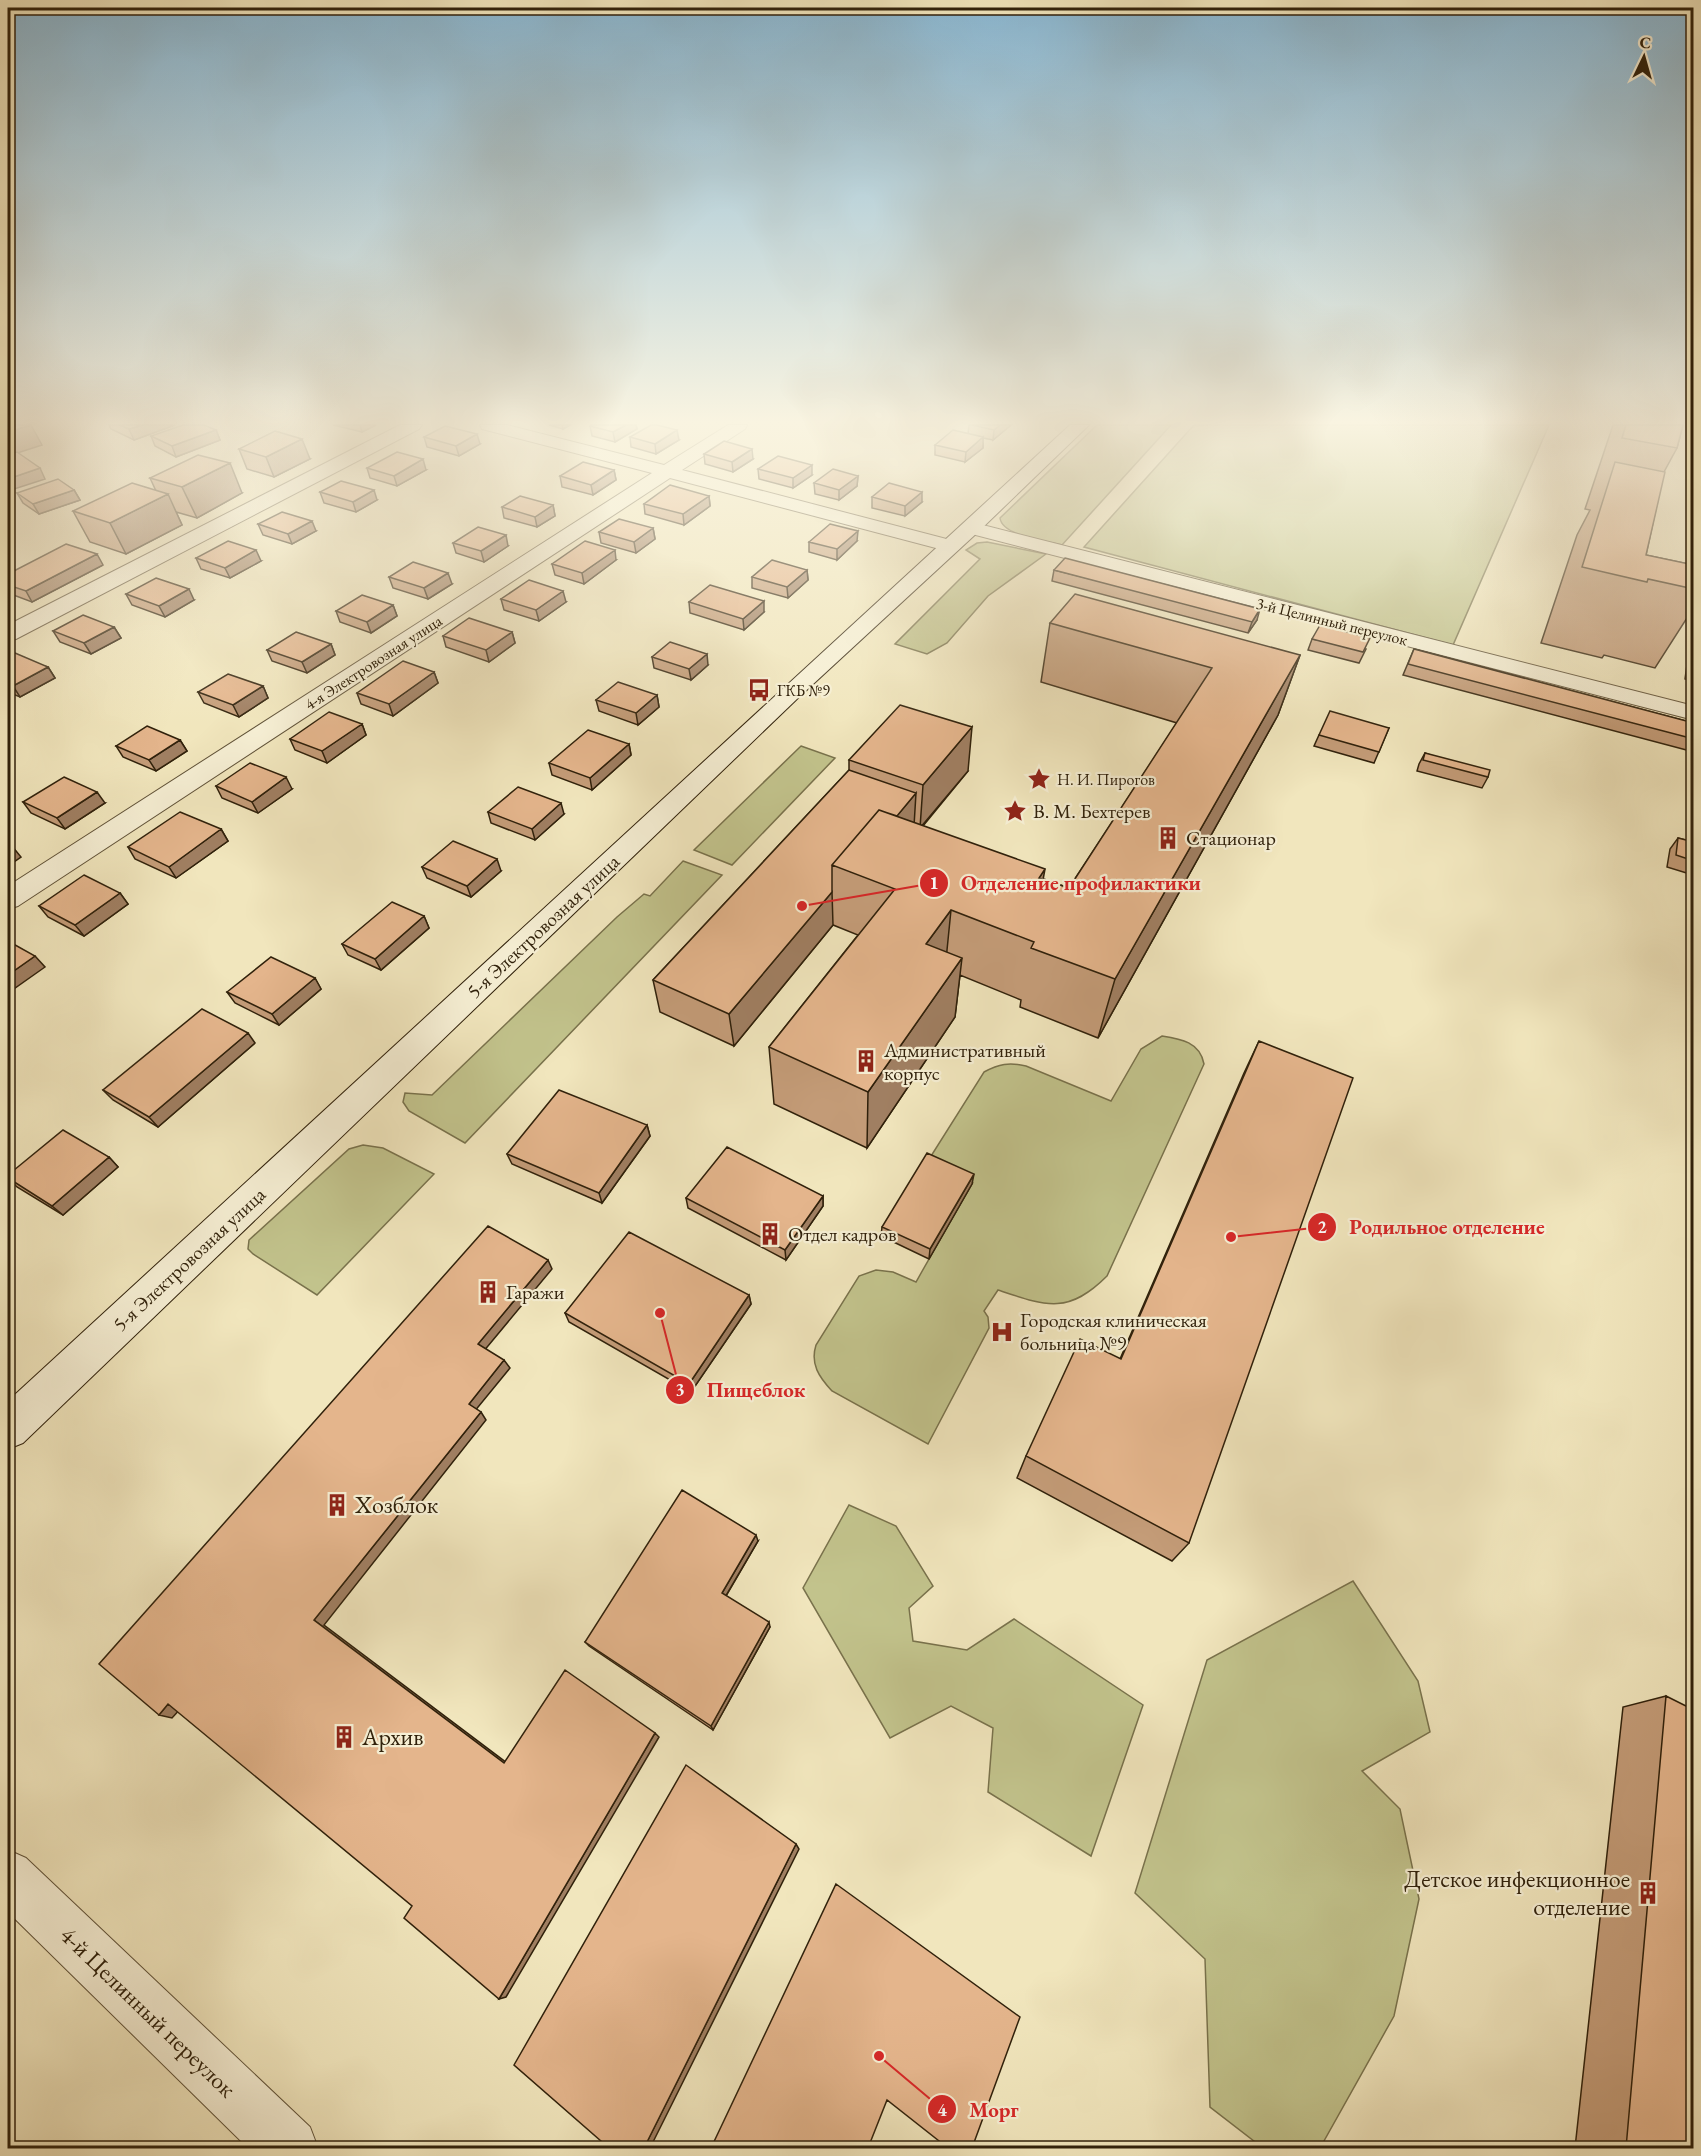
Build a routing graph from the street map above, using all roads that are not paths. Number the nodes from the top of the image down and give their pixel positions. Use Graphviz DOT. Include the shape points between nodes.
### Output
graph roads {
  1 [pos="218,526"];
  2 [pos="584,526"];
  3 [pos="871,526"];
  4 [pos="974,526"];
  5 [pos="971,528"];
  6 [pos="951,546"];
  7 [pos="8,634"];
  8 [pos="1694,713"];
  9 [pos="8,899"];
  10 [pos="8,1429"];
  11 [pos="8,1876"];
  12 [pos="289,2148"];
  1 -- 7 [label="street"];
  2 -- 9 [label="street, 4-я Электровозная улица"];
  3 -- 6 [label="street"];
  4 -- 5 [label="street, 5-я Электровозная улица"];
  5 -- 6 [label="street, 5-я Электровозная улица"];
  5 -- 8 [label="street, 3-й Целинный переулок"];
  6 -- 10 [label="street, 5-я Электровозная улица"];
  11 -- 12 [label="street, 4-й Целинный переулок"];
}
